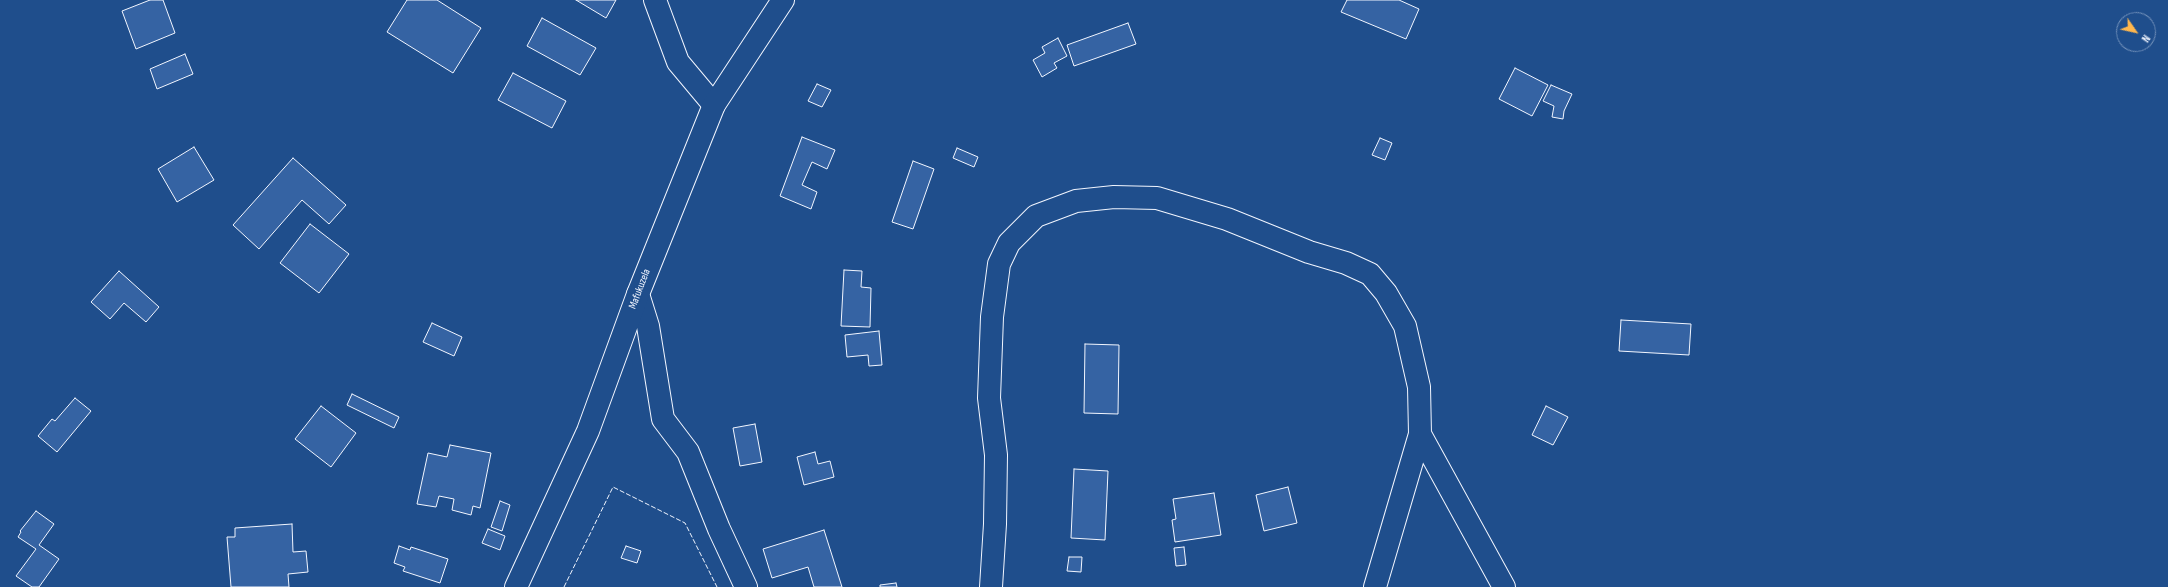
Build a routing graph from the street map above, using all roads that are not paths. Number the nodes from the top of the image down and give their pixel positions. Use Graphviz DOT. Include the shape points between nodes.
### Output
graph roads {
  1 [pos="655,0"];
  2 [pos="782,0"];
  3 [pos="714,105"];
  4 [pos="638,294"];
  5 [pos="1420,434"];
  6 [pos="516,587"];
  7 [pos="746,587"];
  8 [pos="991,587"];
  9 [pos="1375,587"];
  10 [pos="1504,587"];
  1 -- 3 [label="street" via="678,62"];
  2 -- 3 [label="street, Mafukuzela"];
  3 -- 4 [label="street, Mafukuzela"];
  4 -- 6 [label="street, Mafukuzela" via="588,431"];
  4 -- 7 [label="street" via="648,326 663,419 688,452"];
  5 -- 8 [label="street" via="1419,387 1405,326 1386,293 1370,274 1227,219 1158,198 1114,197 1076,201 1036,216 1009,243 999,264 992,317 989,398 996,455"];
  5 -- 9 [label="street"];
  5 -- 10 [label="street"];
}
